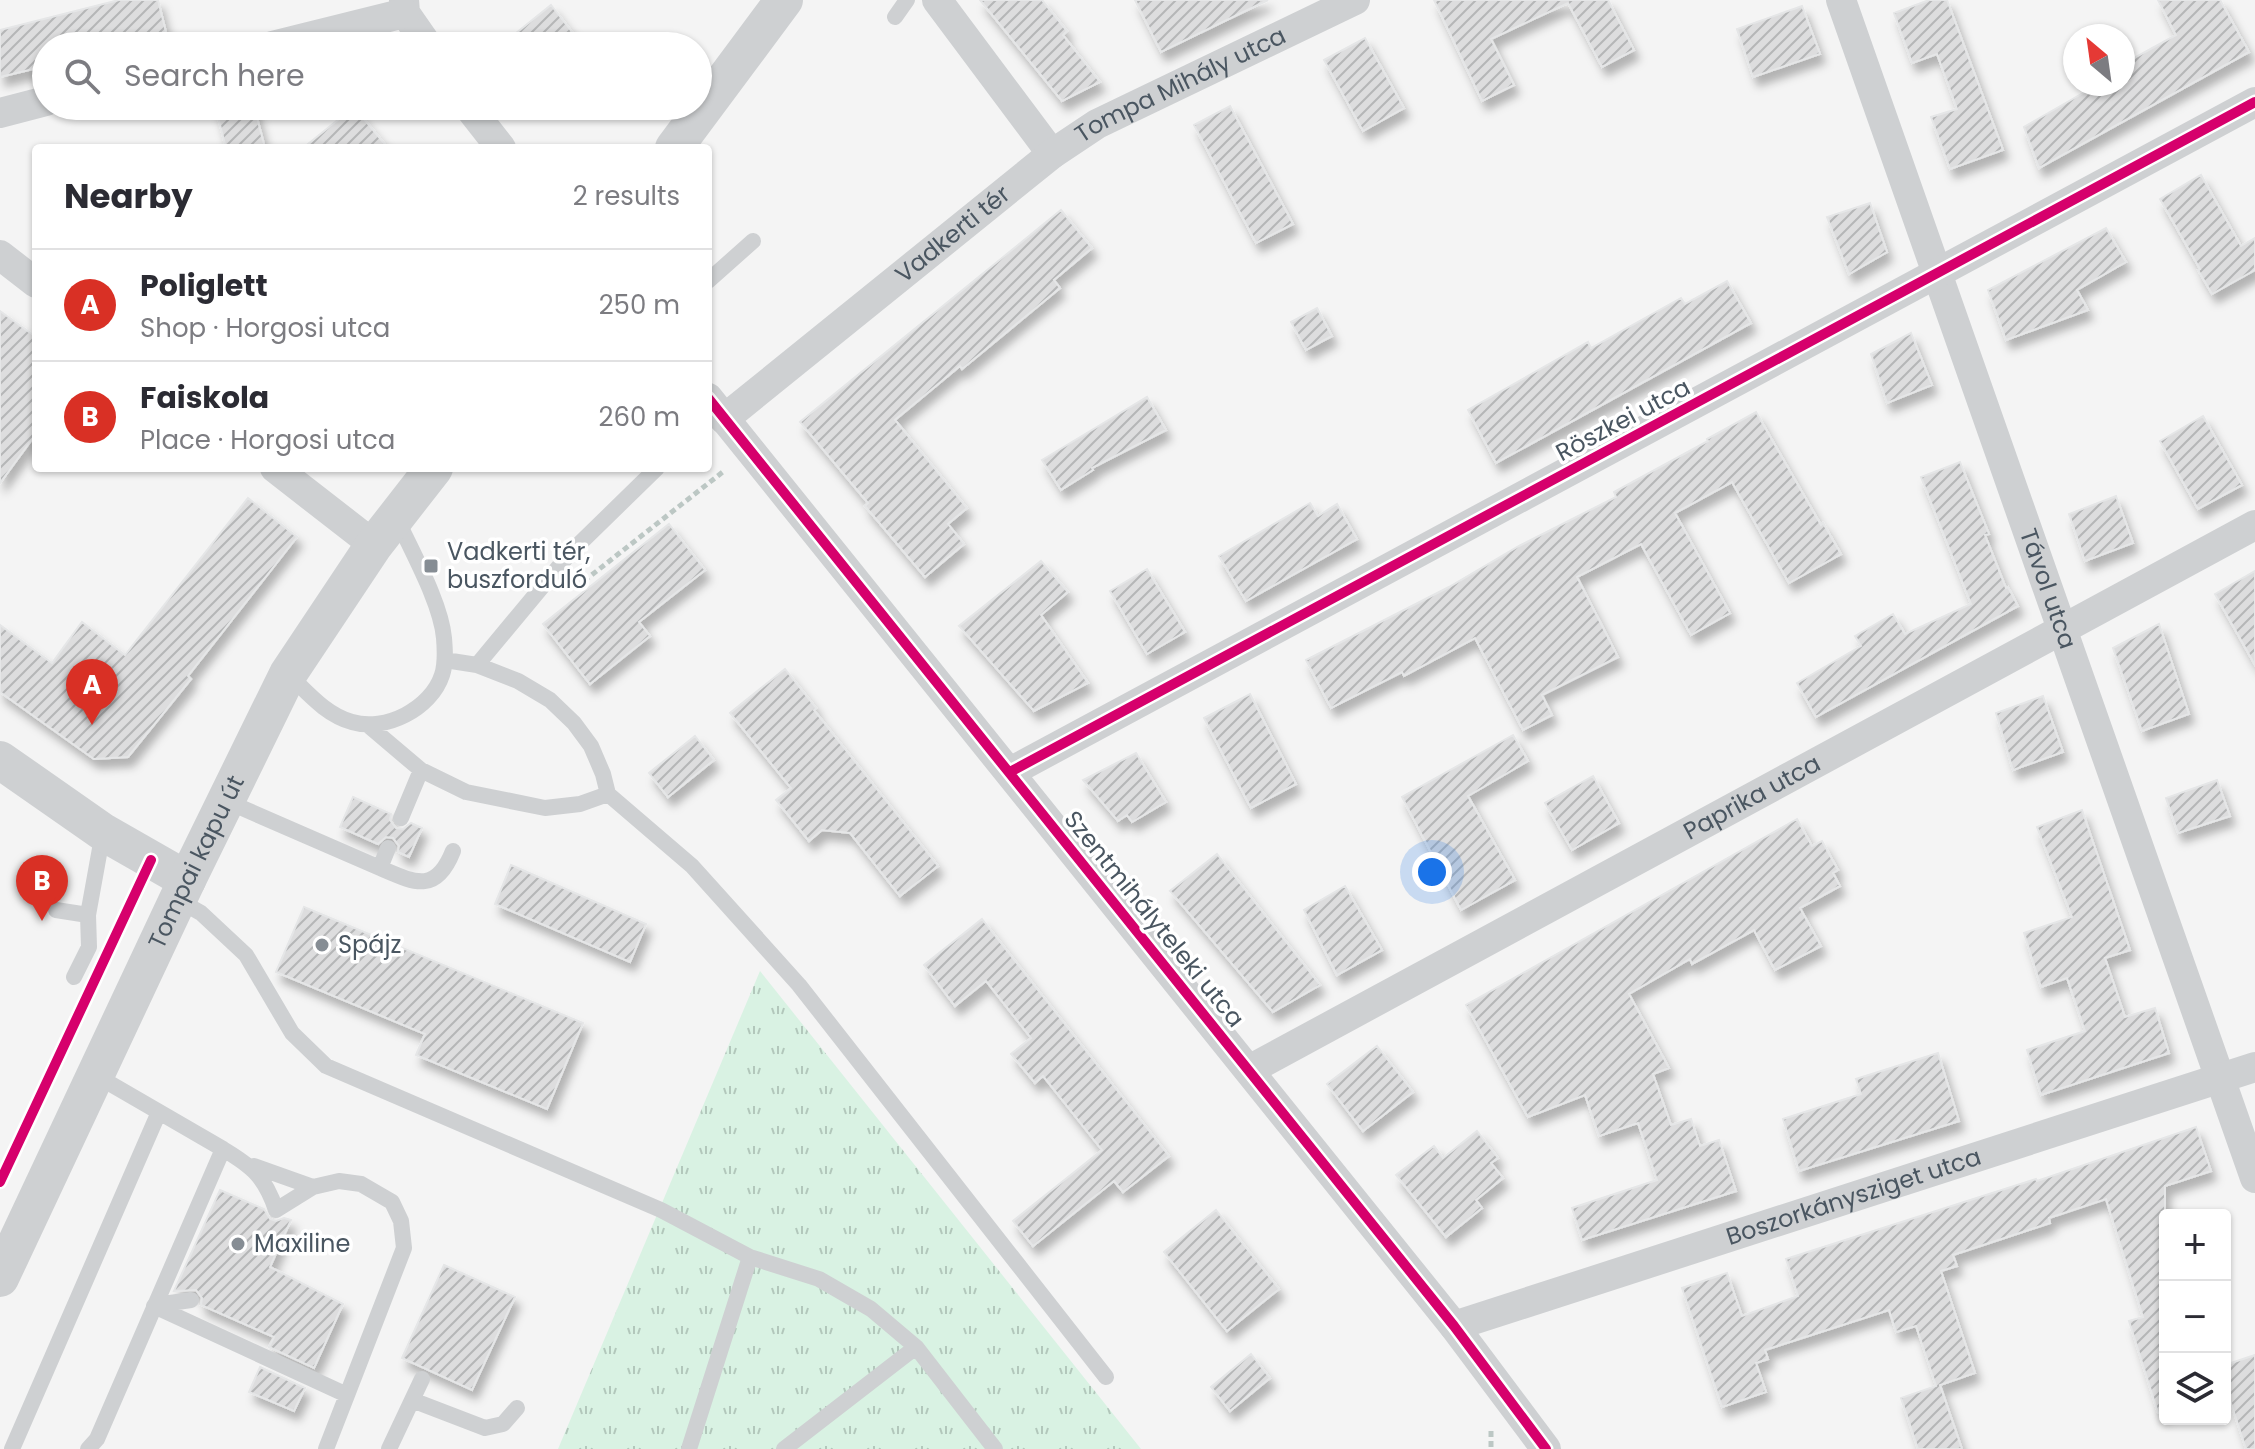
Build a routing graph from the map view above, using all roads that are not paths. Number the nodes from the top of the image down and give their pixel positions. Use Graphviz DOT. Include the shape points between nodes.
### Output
graph roads {
  1 [pos="784,0"];
  2 [pos="907,0"];
  3 [pos="937,0"];
  4 [pos="1355,0"];
  5 [pos="1841,0"];
  6 [pos="405,7"];
  7 [pos="895,17"];
  8 [pos="320,32"];
  9 [pos="420,32"];
  10 [pos="712,97"];
  11 [pos="2255,102"];
  12 [pos="32,105"];
  13 [pos="0,113"];
  14 [pos="479,120"];
  15 [pos="695,120"];
  16 [pos="498,144"];
  17 [pos="677,144"];
  18 [pos="1052,154"];
  19 [pos="753,241"];
  20 [pos="0,255"];
  21 [pos="1938,273"];
  22 [pos="712,277"];
  23 [pos="32,280"];
  24 [pos="714,411"];
  25 [pos="282,472"];
  26 [pos="431,472"];
  27 [pos="653,472"];
  28 [pos="2255,525"];
  29 [pos="386,531"];
  30 [pos="2061,630"];
  31 [pos="445,660"];
  32 [pos="477,665"];
  33 [pos="288,674"];
  34 [pos="369,726"];
  35 [pos="0,760"];
  36 [pos="421,770"];
  37 [pos="1010,772"];
  38 [pos="608,794"];
  39 [pos="226,801"];
  40 [pos="401,818"];
  41 [pos="103,832"];
  42 [pos="388,848"];
  43 [pos="453,851"];
  44 [pos="380,868"];
  45 [pos="183,890"];
  46 [pos="56,910"];
  47 [pos="88,915"];
  48 [pos="74,977"];
  49 [pos="2255,1067"];
  50 [pos="1249,1070"];
  51 [pos="97,1076"];
  52 [pos="2220,1078"];
  53 [pos="159,1112"];
  54 [pos="223,1149"];
  55 [pos="246,1163"];
  56 [pos="2255,1178"];
  57 [pos="313,1187"];
  58 [pos="750,1257"];
  59 [pos="0,1278"];
  60 [pos="191,1300"];
  61 [pos="154,1306"];
  62 [pos="1454,1326"];
  63 [pos="916,1347"];
  64 [pos="1106,1377"];
  65 [pos="422,1379"];
  66 [pos="347,1395"];
  67 [pos="412,1400"];
  68 [pos="517,1408"];
  69 [pos="12,1449"];
  70 [pos="88,1449"];
  71 [pos="326,1449"];
  72 [pos="389,1449"];
  73 [pos="689,1449"];
  74 [pos="784,1449"];
  75 [pos="995,1449"];
  76 [pos="1546,1449"];
  1 -- 10 [label="street"];
  2 -- 7 [label="lane"];
  3 -- 18 [label="street"];
  4 -- 18 [label="street, Tompa Mihály utca" via="1097,124"];
  5 -- 21 [label="street, Távol utca"];
  6 -- 8 [label="street"];
  6 -- 9 [label="street"];
  11 -- 21 [label="street, Röszkei utca"];
  12 -- 13 [label="street"];
  14 -- 16 [label="street"];
  15 -- 17 [label="street"];
  18 -- 24 [label="street, Vadkerti tér"];
  19 -- 22 [label="lane"];
  20 -- 23 [label="street"];
  21 -- 30 [label="street, Távol utca"];
  21 -- 37 [label="street, Röszkei utca"];
  24 -- 37 [label="street, Szentmihályteleki utca"];
  25 -- 29 [label="street"];
  26 -- 29 [label="street, Tompai kapu út"];
  27 -- 32 [label="lane" via="571,552"];
  28 -- 30 [label="street, Paprika utca"];
  29 -- 31 [label="lane" via="440,616"];
  29 -- 33 [label="street, Tompai kapu út"];
  30 -- 50 [label="street, Paprika utca"];
  30 -- 52 [label="street, Távol utca"];
  31 -- 32 [label="lane"];
  31 -- 34 [label="lane" via="436,688 422,703 388,723"];
  32 -- 38 [label="lane" via="518,681 574,723 591,746"];
  33 -- 34 [label="lane" via="327,711"];
  33 -- 39 [label="street, Tompai kapu út"];
  34 -- 36 [label="lane"];
  35 -- 41 [label="street"];
  36 -- 38 [label="lane" via="466,792 545,808"];
  36 -- 40 [label="lane"];
  37 -- 50 [label="street, Szentmihályteleki utca"];
  38 -- 64 [label="lane" via="692,866 799,985"];
  39 -- 44 [label="lane"];
  39 -- 45 [label="street, Tompai kapu út"];
  41 -- 45 [label="street"];
  41 -- 47 [label="lane"];
  42 -- 44 [label="lane"];
  43 -- 44 [label="lane" via="446,868 430,881 414,882"];
  45 -- 51 [label="street, Tompai kapu út"];
  45 -- 58 [label="lane" via="246,955 292,1033 326,1066 661,1210"];
  46 -- 47 [label="lane"];
  47 -- 48 [label="lane" via="89,947"];
  49 -- 52 [label="street, Boszorkánysziget utca"];
  50 -- 62 [label="street, Szentmihályteleki utca"];
  51 -- 53 [label="lane"];
  51 -- 59 [label="street, Tompai kapu út"];
  52 -- 56 [label="street, Távol utca"];
  52 -- 62 [label="street, Boszorkánysziget utca"];
  53 -- 54 [label="lane"];
  53 -- 69 [label="lane"];
  54 -- 55 [label="lane"];
  54 -- 61 [label="lane"];
  55 -- 57 [label="lane"];
  55 -- 57 [label="lane" via="263,1178 276,1210"];
  57 -- 66 [label="lane" via="339,1181 361,1184 392,1202 401,1221 404,1248"];
  58 -- 63 [label="lane" via="819,1279 871,1309"];
  58 -- 73 [label="lane"];
  60 -- 61 [label="lane"];
  61 -- 66 [label="lane"];
  61 -- 70 [label="lane"];
  62 -- 76 [label="street, Szentmihályteleki utca"];
  63 -- 74 [label="lane"];
  63 -- 75 [label="lane"];
  65 -- 67 [label="lane"];
  66 -- 71 [label="lane"];
  67 -- 68 [label="lane" via="485,1428 503,1424"];
  67 -- 72 [label="lane"];
}
